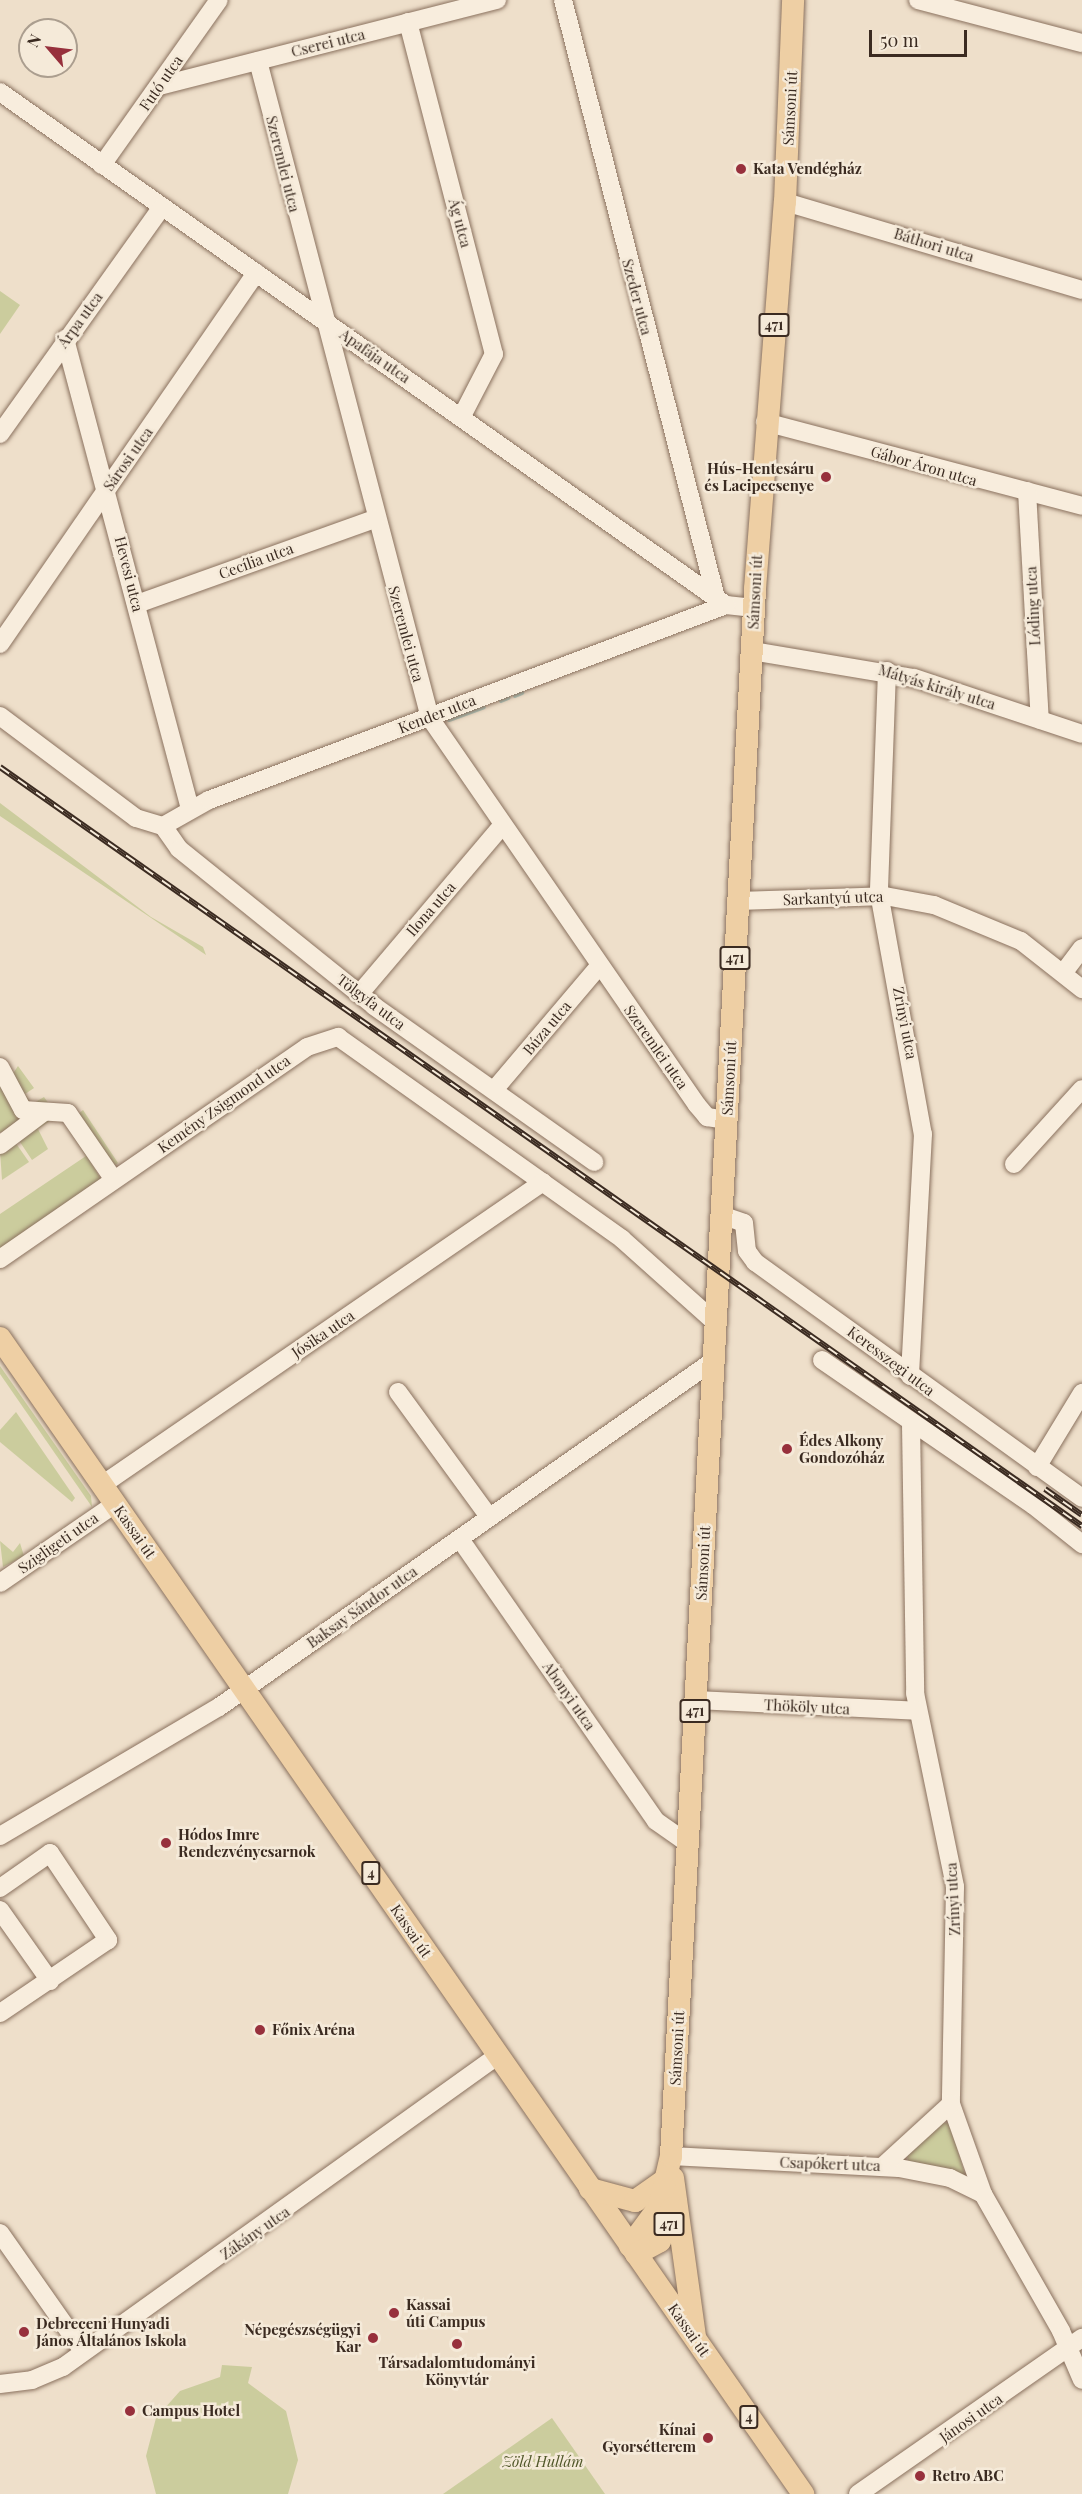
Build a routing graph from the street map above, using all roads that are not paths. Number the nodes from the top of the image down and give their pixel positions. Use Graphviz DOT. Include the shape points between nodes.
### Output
graph roads {
  1 [pos="219,0"];
  2 [pos="497,0"];
  3 [pos="563,0"];
  4 [pos="793,0"];
  5 [pos="918,0"];
  6 [pos="408,22"];
  7 [pos="1082,43"];
  8 [pos="258,61"];
  9 [pos="159,86"];
  10 [pos="0,92"];
  11 [pos="102,165"];
  12 [pos="785,202"];
  13 [pos="162,207"];
  14 [pos="256,273"];
  15 [pos="1082,290"];
  16 [pos="321,319"];
  17 [pos="65,339"];
  18 [pos="462,416"];
  19 [pos="765,422"];
  20 [pos="0,434"];
  21 [pos="106,490"];
  22 [pos="1027,491"];
  23 [pos="1082,506"];
  24 [pos="375,519"];
  25 [pos="721,600"];
  26 [pos="137,604"];
  27 [pos="754,608"];
  28 [pos="0,644"];
  29 [pos="752,651"];
  30 [pos="887,671"];
  31 [pos="0,716"];
  32 [pos="430,718"];
  33 [pos="1040,720"];
  34 [pos="1082,734"];
  35 [pos="190,809"];
  36 [pos="157,826"];
  37 [pos="502,826"];
  38 [pos="879,896"];
  39 [pos="738,901"];
  40 [pos="1082,948"];
  41 [pos="599,966"];
  42 [pos="1064,972"];
  43 [pos="1082,989"];
  44 [pos="361,992"];
  45 [pos="0,1067"];
  46 [pos="1082,1089"];
  47 [pos="494,1090"];
  48 [pos="44,1112"];
  49 [pos="726,1120"];
  50 [pos="0,1144"];
  51 [pos="594,1162"];
  52 [pos="1014,1164"];
  53 [pos="114,1180"];
  54 [pos="543,1182"];
  55 [pos="721,1215"];
  56 [pos="0,1259"];
  57 [pos="716,1323"];
  58 [pos="0,1338"];
  59 [pos="822,1360"];
  60 [pos="713,1361"];
  61 [pos="910,1376"];
  62 [pos="398,1392"];
  63 [pos="1082,1393"];
  64 [pos="911,1424"];
  65 [pos="1037,1467"];
  66 [pos="102,1485"];
  67 [pos="1082,1498"];
  68 [pos="115,1504"];
  69 [pos="489,1517"];
  70 [pos="460,1539"];
  71 [pos="1082,1544"];
  72 [pos="0,1582"];
  73 [pos="245,1689"];
  74 [pos="696,1700"];
  75 [pos="918,1711"];
  76 [pos="0,1836"];
  77 [pos="688,1843"];
  78 [pos="0,1888"];
  79 [pos="0,1910"];
  80 [pos="50,1981"];
  81 [pos="0,2013"];
  82 [pos="497,2056"];
  83 [pos="951,2104"];
  84 [pos="883,2166"];
  85 [pos="671,2170"];
  86 [pos="590,2189"];
  87 [pos="983,2194"];
  88 [pos="0,2234"];
  89 [pos="633,2250"];
  90 [pos="696,2341"];
  91 [pos="1076,2343"];
  92 [pos="83,2351"];
  93 [pos="1082,2380"];
  94 [pos="0,2384"];
  95 [pos="803,2494"];
  96 [pos="858,2494"];
  1 -- 9 [label="street, Futó utca"];
  2 -- 6 [label="street, Cserei utca"];
  3 -- 25 [label="street, Szeder utca"];
  4 -- 12 [label="main road, Sámsoni út / 471"];
  5 -- 7 [label="street"];
  6 -- 8 [label="street, Cserei utca"];
  6 -- 18 [label="street, Ág utca" via="494,354"];
  8 -- 9 [label="street, Cserei utca"];
  8 -- 16 [label="street, Szeremlei utca"];
  9 -- 11 [label="street, Futó utca"];
  10 -- 11 [label="street, Apafája utca"];
  11 -- 13 [label="street, Apafája utca"];
  12 -- 15 [label="street, Báthori utca"];
  12 -- 19 [label="main road, Sámsoni út / 471"];
  13 -- 14 [label="street, Apafája utca"];
  13 -- 17 [label="street, Árpa utca"];
  14 -- 16 [label="street, Apafája utca"];
  14 -- 21 [label="street, Sárosi utca"];
  16 -- 18 [label="street, Apafája utca"];
  16 -- 24 [label="street, Szeremlei utca"];
  17 -- 20 [label="street, Árpa utca"];
  17 -- 21 [label="street, Hevesi utca"];
  18 -- 25 [label="street, Apafája utca"];
  19 -- 22 [label="street, Gábor Áron utca"];
  19 -- 27 [label="main road, Sámsoni út / 471"];
  21 -- 26 [label="street, Hevesi utca"];
  21 -- 28 [label="street, Sárosi utca"];
  22 -- 23 [label="street, Gábor Áron utca"];
  22 -- 33 [label="street, Lóding utca"];
  24 -- 26 [label="street, Cecília utca"];
  24 -- 32 [label="street, Szeremlei utca"];
  25 -- 27 [label="street, Apafája utca"];
  25 -- 32 [label="street, Kender utca"];
  26 -- 35 [label="street, Hevesi utca"];
  27 -- 29 [label="main road, Sámsoni út / 471"];
  29 -- 30 [label="street, Mátyás király utca"];
  29 -- 39 [label="main road, Sámsoni út / 471"];
  30 -- 33 [label="street, Mátyás király utca"];
  30 -- 38 [label="street, Zrínyi utca"];
  31 -- 36 [label="street, Tölgyfa utca"];
  32 -- 35 [label="street, Kender utca"];
  32 -- 37 [label="street, Szeremlei utca"];
  33 -- 34 [label="street, Mátyás király utca"];
  35 -- 36 [label="street, Kender utca"];
  36 -- 44 [label="street, Tölgyfa utca" via="199,865"];
  37 -- 41 [label="street, Szeremlei utca"];
  37 -- 44 [label="street, Ilona utca"];
  38 -- 39 [label="street, Sarkantyú utca"];
  38 -- 42 [label="street, Sarkantyú utca" via="978,920 1021,940"];
  38 -- 61 [label="street, Zrínyi utca" via="922,1117"];
  39 -- 49 [label="main road, Sámsoni út / 471"];
  40 -- 42 [label="street"];
  41 -- 47 [label="street, Búza utca"];
  41 -- 49 [label="street, Szeremlei utca" via="700,1110 710,1118"];
  42 -- 43 [label="street, Sarkantyú utca"];
  44 -- 47 [label="street, Tölgyfa utca"];
  45 -- 48 [label="street" via="21,1109"];
  46 -- 52 [label="street"];
  47 -- 51 [label="street, Tölgyfa utca"];
  48 -- 50 [label="street"];
  48 -- 53 [label="street" via="68,1113"];
  49 -- 55 [label="main road, Sámsoni út / 471"];
  53 -- 54 [label="street, Kemény Zsigmond utca" via="307,1047 338,1037"];
  53 -- 56 [label="street, Kemény Zsigmond utca"];
  54 -- 57 [label="street" via="630,1246"];
  54 -- 66 [label="street, Jósika utca"];
  55 -- 57 [label="main road, Sámsoni út / 471"];
  55 -- 61 [label="street, Keresszegi utca" via="744,1223 747,1251 755,1262"];
  57 -- 60 [label="main road, Sámsoni út / 471"];
  58 -- 66 [label="main road, Kassai út / 4"];
  59 -- 64 [label="street"];
  60 -- 69 [label="street, Baksay Sándor utca"];
  60 -- 74 [label="main road, Sámsoni út / 471"];
  61 -- 65 [label="street, Keresszegi utca"];
  62 -- 69 [label="street"];
  63 -- 65 [label="street"];
  64 -- 71 [label="street" via="1033,1504"];
  64 -- 75 [label="street, Zrínyi utca"];
  65 -- 67 [label="street, Keresszegi utca"];
  66 -- 68 [label="main road, Kassai út / 4"];
  68 -- 72 [label="street, Szigligeti utca"];
  68 -- 73 [label="main road, Kassai út / 4"];
  69 -- 70 [label="street, Baksay Sándor utca"];
  70 -- 73 [label="street, Baksay Sándor utca"];
  70 -- 77 [label="street, Abonyi utca" via="656,1821"];
  73 -- 76 [label="street, Baksay Sándor utca"];
  73 -- 82 [label="main road, Kassai út / 4"];
  74 -- 75 [label="street, Thököly utca"];
  74 -- 77 [label="main road, Sámsoni út / 471"];
  75 -- 83 [label="street, Zrínyi utca" via="955,1887"];
  77 -- 85 [label="main road, Sámsoni út / 471"];
  78 -- 80 [label="street" via="50,1853 108,1940"];
  79 -- 80 [label="street"];
  80 -- 81 [label="street"];
  82 -- 86 [label="main road, Kassai út / 4"];
  82 -- 92 [label="street, Zákány utca" via="240,2243"];
  83 -- 84 [label="street"];
  83 -- 87 [label="street, Zrínyi utca"];
  84 -- 85 [label="street, Csapókert utca"];
  84 -- 87 [label="street, Csapókert utca" via="942,2176"];
  85 -- 86 [label="main road" via="650,2196 635,2201"];
  85 -- 89 [label="main road, Sámsoni út / 471" via="656,2213"];
  85 -- 90 [label="main road"];
  86 -- 89 [label="main road, Kassai út / 4"];
  87 -- 91 [label="street, Zrínyi utca"];
  88 -- 92 [label="street"];
  89 -- 90 [label="main road, Kassai út / 4"];
  90 -- 95 [label="main road, Kassai út / 4"];
  91 -- 93 [label="street, Zrínyi utca"];
  91 -- 96 [label="street, Jánosi utca"];
  92 -- 94 [label="street, Zákány utca" via="32,2380"];
}
